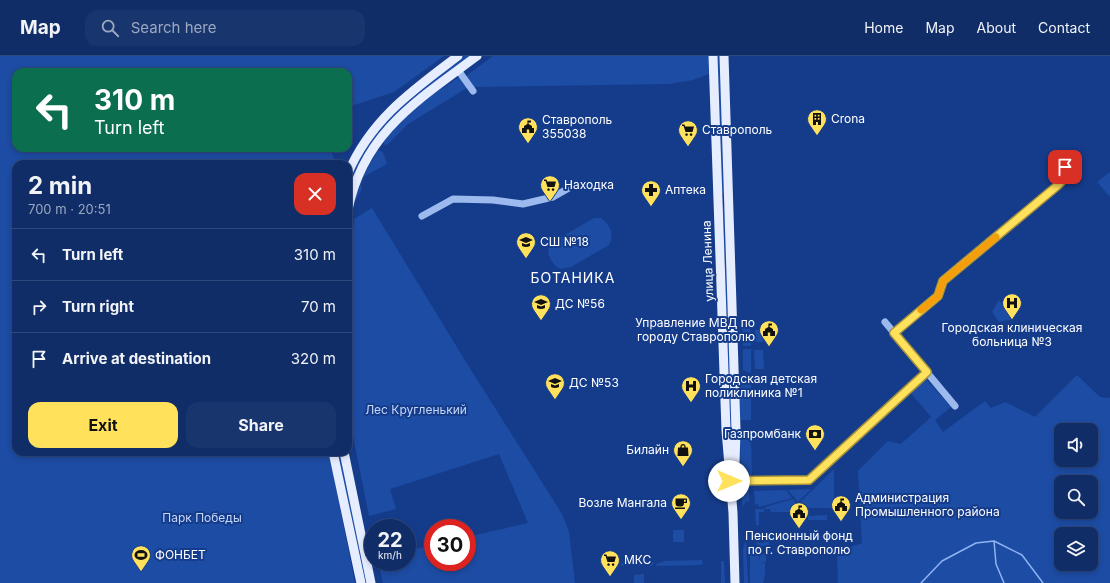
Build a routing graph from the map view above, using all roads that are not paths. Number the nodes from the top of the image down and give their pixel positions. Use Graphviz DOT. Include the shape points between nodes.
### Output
graph roads {
  1 [pos="458,56"];
  2 [pos="477,56"];
  3 [pos="713,56"];
  4 [pos="724,56"];
  5 [pos="458,70"];
  6 [pos="473,91"];
  7 [pos="1067,154"];
  8 [pos="352,165"];
  9 [pos="569,188"];
  10 [pos="352,195"];
  11 [pos="422,216"];
  12 [pos="885,322"];
  13 [pos="894,333"];
  14 [pos="927,372"];
  15 [pos="955,406"];
  16 [pos="334,456"];
  17 [pos="345,456"];
  18 [pos="732,481"];
  19 [pos="361,583"];
  20 [pos="371,583"];
  21 [pos="735,583"];
  1 -- 8 [label="main road" via="400,100 385,115 361,147"];
  2 -- 5 [label="main road"];
  3 -- 18 [label="main road, улица Ленина" via="717,207"];
  4 -- 18 [label="main road, улица Ленина" via="736,422"];
  5 -- 6 [label="street"];
  5 -- 10 [label="main road" via="408,109 381,136 362,166"];
  7 -- 13 [label="street" via="1064,175 1057,186 943,281 938,296"];
  9 -- 11 [label="street" via="553,197 522,204 453,199"];
  12 -- 13 [label="street"];
  13 -- 14 [label="street"];
  14 -- 15 [label="street"];
  14 -- 18 [label="street" via="809,480"];
  16 -- 19 [label="main road"];
  17 -- 20 [label="main road"];
  18 -- 21 [label="main road, улица Ленина"];
}
